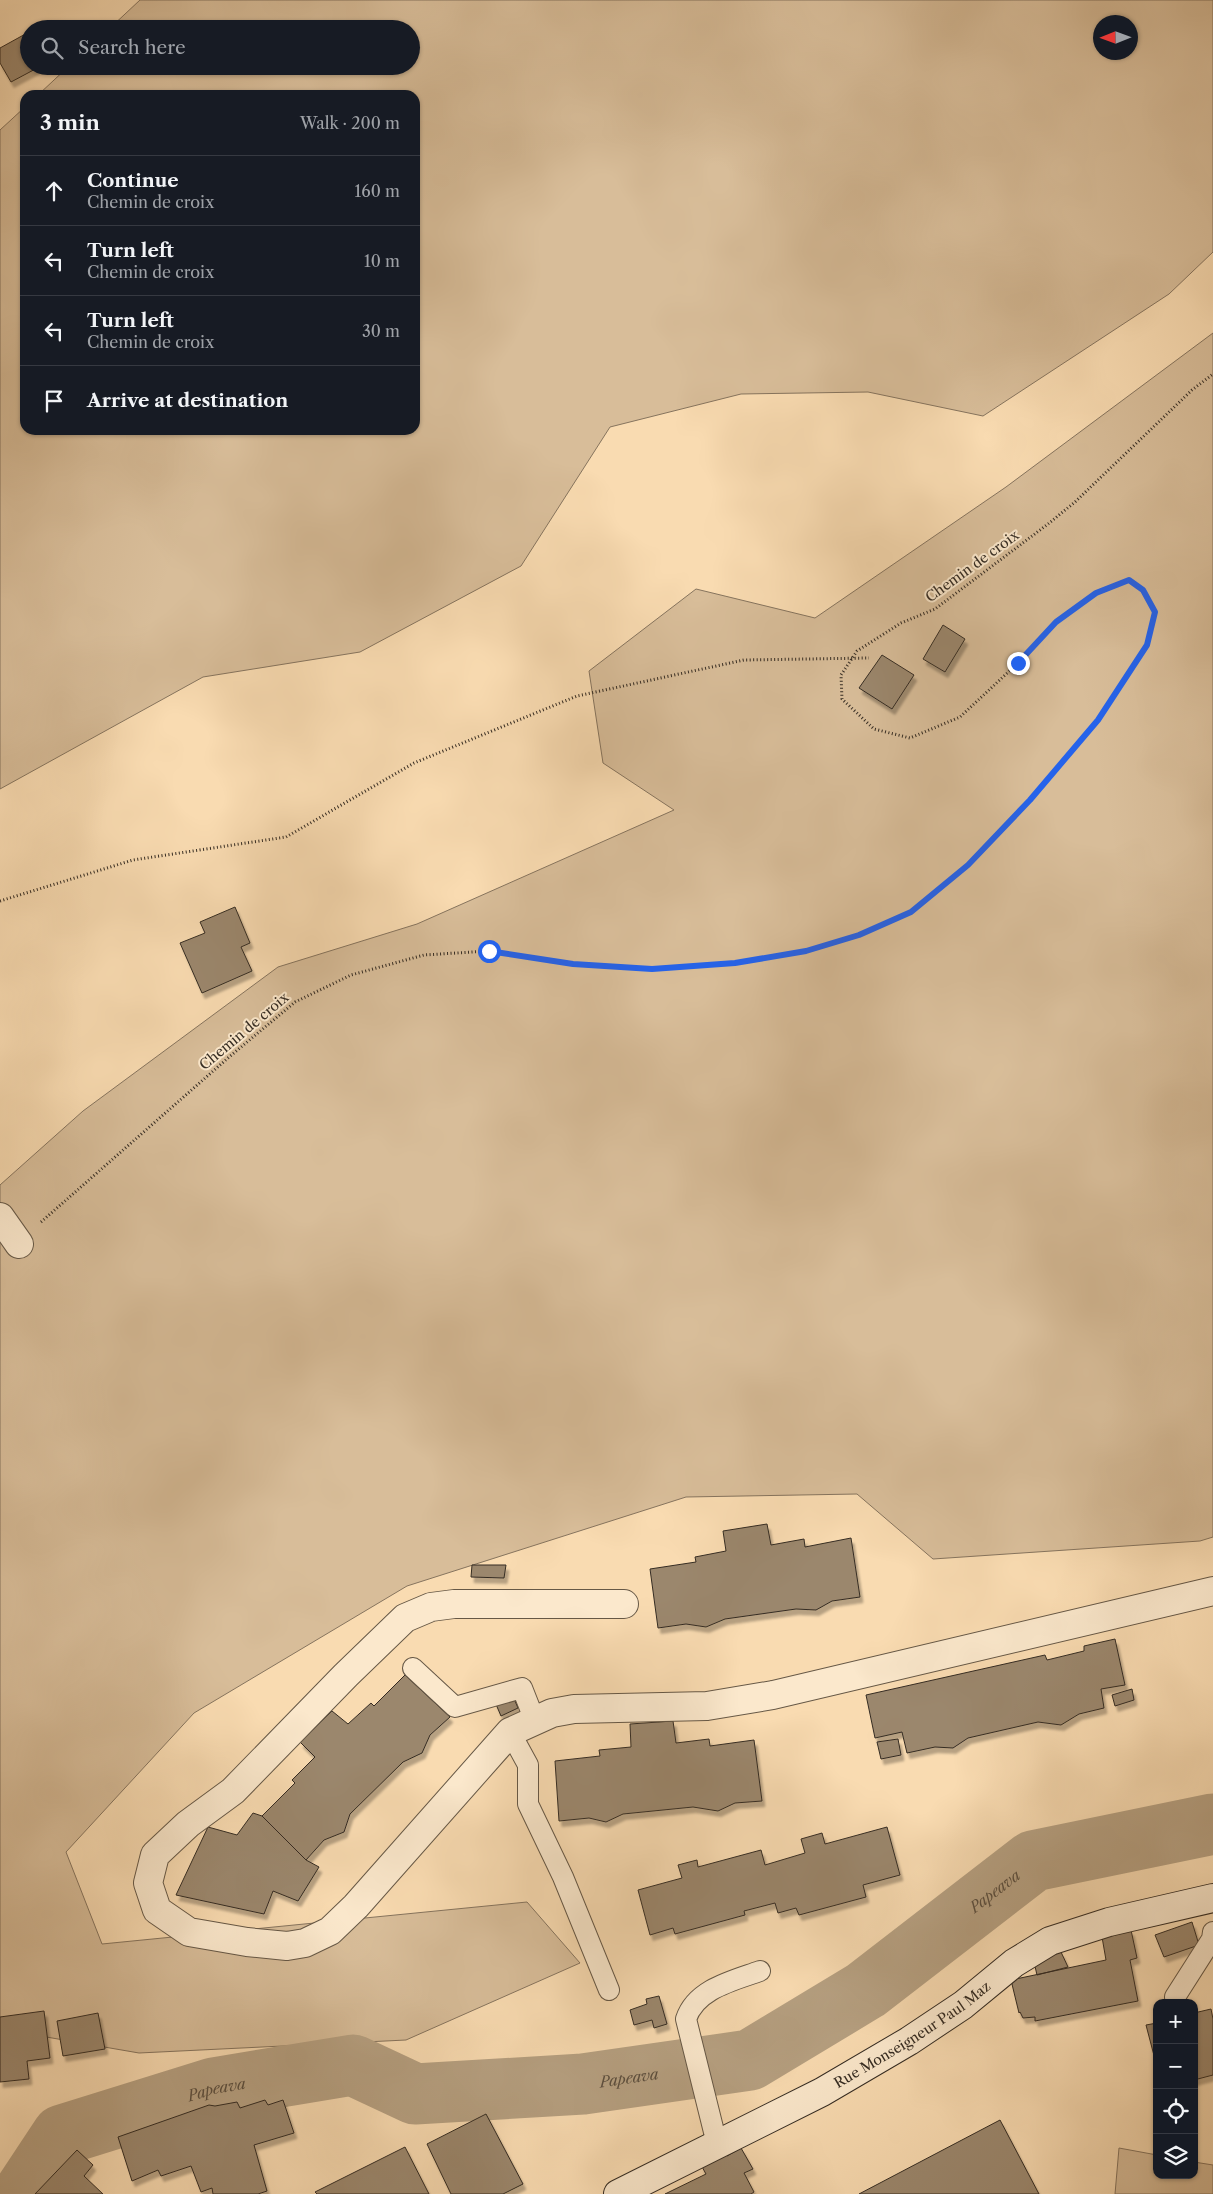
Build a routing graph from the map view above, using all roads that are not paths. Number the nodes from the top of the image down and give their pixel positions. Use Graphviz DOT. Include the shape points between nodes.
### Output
graph roads {
  1 [pos="0,1217"];
  2 [pos="19,1244"];
  3 [pos="1213,1590"];
  4 [pos="624,1604"];
  5 [pos="413,1668"];
  6 [pos="535,1720"];
  7 [pos="510,1732"];
  8 [pos="1212,1901"];
  9 [pos="1213,1932"];
  10 [pos="760,1971"];
  11 [pos="609,1990"];
  12 [pos="1175,1997"];
  13 [pos="717,2144"];
  14 [pos="618,2194"];
  1 -- 2 [label="street"];
  3 -- 6 [label="street" via="773,1695 707,1706 574,1709"];
  4 -- 7 [label="street" via="454,1604 431,1607 405,1618 233,1791 188,1824 155,1855 148,1883 157,1910 189,1932 247,1942 287,1946 305,1943 330,1931 400,1858"];
  5 -- 6 [label="lane" via="455,1707 522,1688"];
  6 -- 7 [label="street"];
  7 -- 11 [label="lane" via="528,1765 528,1804 563,1877"];
  8 -- 13 [label="street, Rue Monseigneur Paul Maz" via="1109,1922 1050,1941 1014,1963 963,2005 909,2041 822,2092"];
  9 -- 12 [label="lane"];
  10 -- 13 [label="lane" via="711,1989 690,2007 686,2019"];
  13 -- 14 [label="street, Rue Monseigneur Paul Maz"];
}
